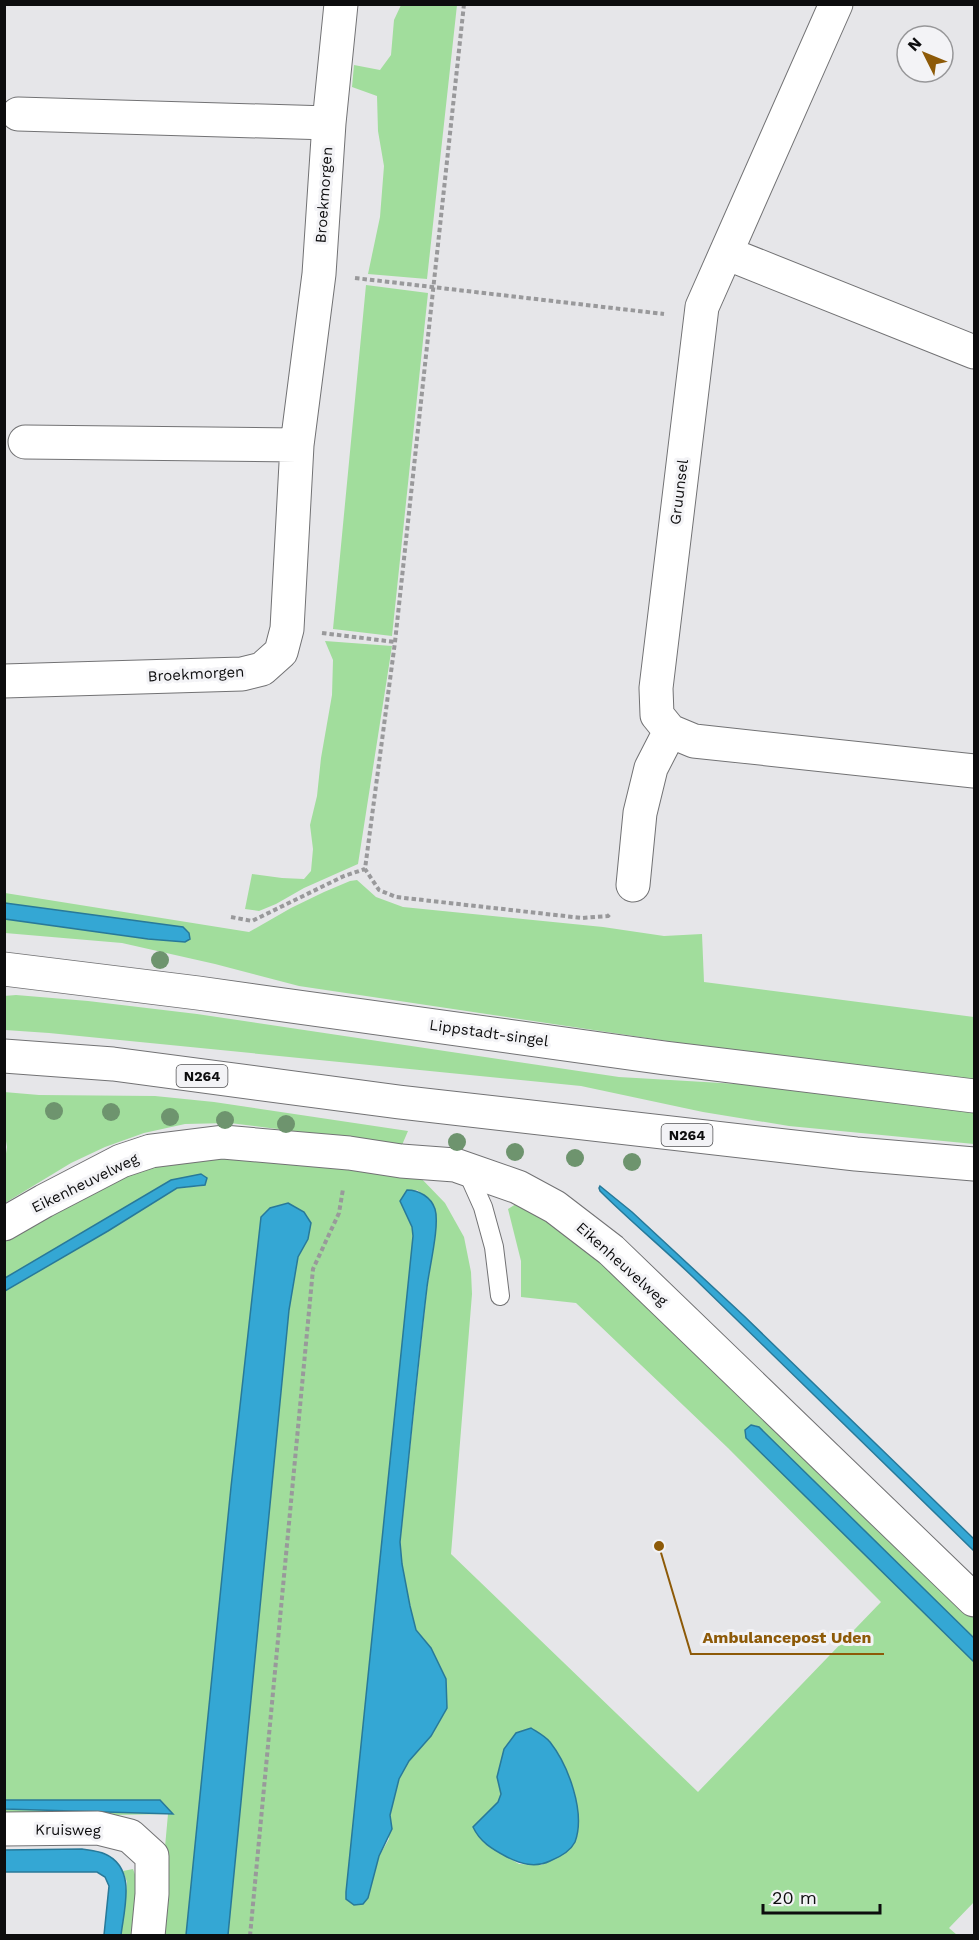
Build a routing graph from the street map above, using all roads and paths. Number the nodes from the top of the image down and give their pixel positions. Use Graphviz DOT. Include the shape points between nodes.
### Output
graph roads {
  1 [pos="341,4"];
  2 [pos="464,4"];
  3 [pos="836,4"];
  4 [pos="18,114"];
  5 [pos="328,123"];
  6 [pos="726,252"];
  7 [pos="319,274"];
  8 [pos="434,286"];
  9 [pos="700,318"];
  10 [pos="975,352"];
  11 [pos="25,442"];
  12 [pos="297,445"];
  13 [pos="287,629"];
  14 [pos="396,642"];
  15 [pos="4,681"];
  16 [pos="670,730"];
  17 [pos="975,771"];
  18 [pos="365,869"];
  19 [pos="633,885"];
  20 [pos="231,917"];
  21 [pos="4,969"];
  22 [pos="4,1056"];
  23 [pos="975,1096"];
  24 [pos="349,1153"];
  25 [pos="975,1164"];
  26 [pos="466,1168"];
  27 [pos="4,1224"];
  28 [pos="500,1296"];
  29 [pos="975,1600"];
  30 [pos="4,1829"];
  31 [pos="148,1935"];
  32 [pos="250,1935"];
  1 -- 5 [label="street, Broekmorgen"];
  2 -- 8 [label="path"];
  3 -- 6 [label="street, Gruunsel"];
  4 -- 5 [label="street"];
  5 -- 7 [label="street, Broekmorgen"];
  6 -- 9 [label="street, Gruunsel"];
  6 -- 10 [label="street"];
  7 -- 8 [label="path"];
  7 -- 12 [label="street, Broekmorgen"];
  8 -- 9 [label="path"];
  8 -- 14 [label="path"];
  9 -- 16 [label="street, Gruunsel" via="656,688 657,715"];
  11 -- 12 [label="street"];
  12 -- 13 [label="street, Broekmorgen"];
  13 -- 14 [label="path"];
  13 -- 15 [label="street, Broekmorgen" via="281,652 262,669 242,674"];
  14 -- 18 [label="path"];
  16 -- 17 [label="street" via="694,741"];
  16 -- 19 [label="street" via="651,768 640,813"];
  18 -- 19 [label="path" via="379,890 396,897 582,918 608,916 627,901"];
  18 -- 20 [label="path" via="252,921"];
  21 -- 23 [label="street, Lippstadt-singel"];
  22 -- 25 [label="street, N264" via="113,1064 399,1102"];
  24 -- 26 [label="street, Eikenheuvelweg"];
  24 -- 27 [label="street, Eikenheuvelweg" via="222,1142 151,1151 121,1161"];
  24 -- 32 [label="path" via="339,1213 313,1269"];
  26 -- 28 [label="lane" via="494,1247"];
  26 -- 29 [label="street, Eikenheuvelweg" via="519,1187 555,1207 611,1250"];
  30 -- 31 [label="street, Kruisweg" via="98,1828 130,1836 152,1856"];
}
